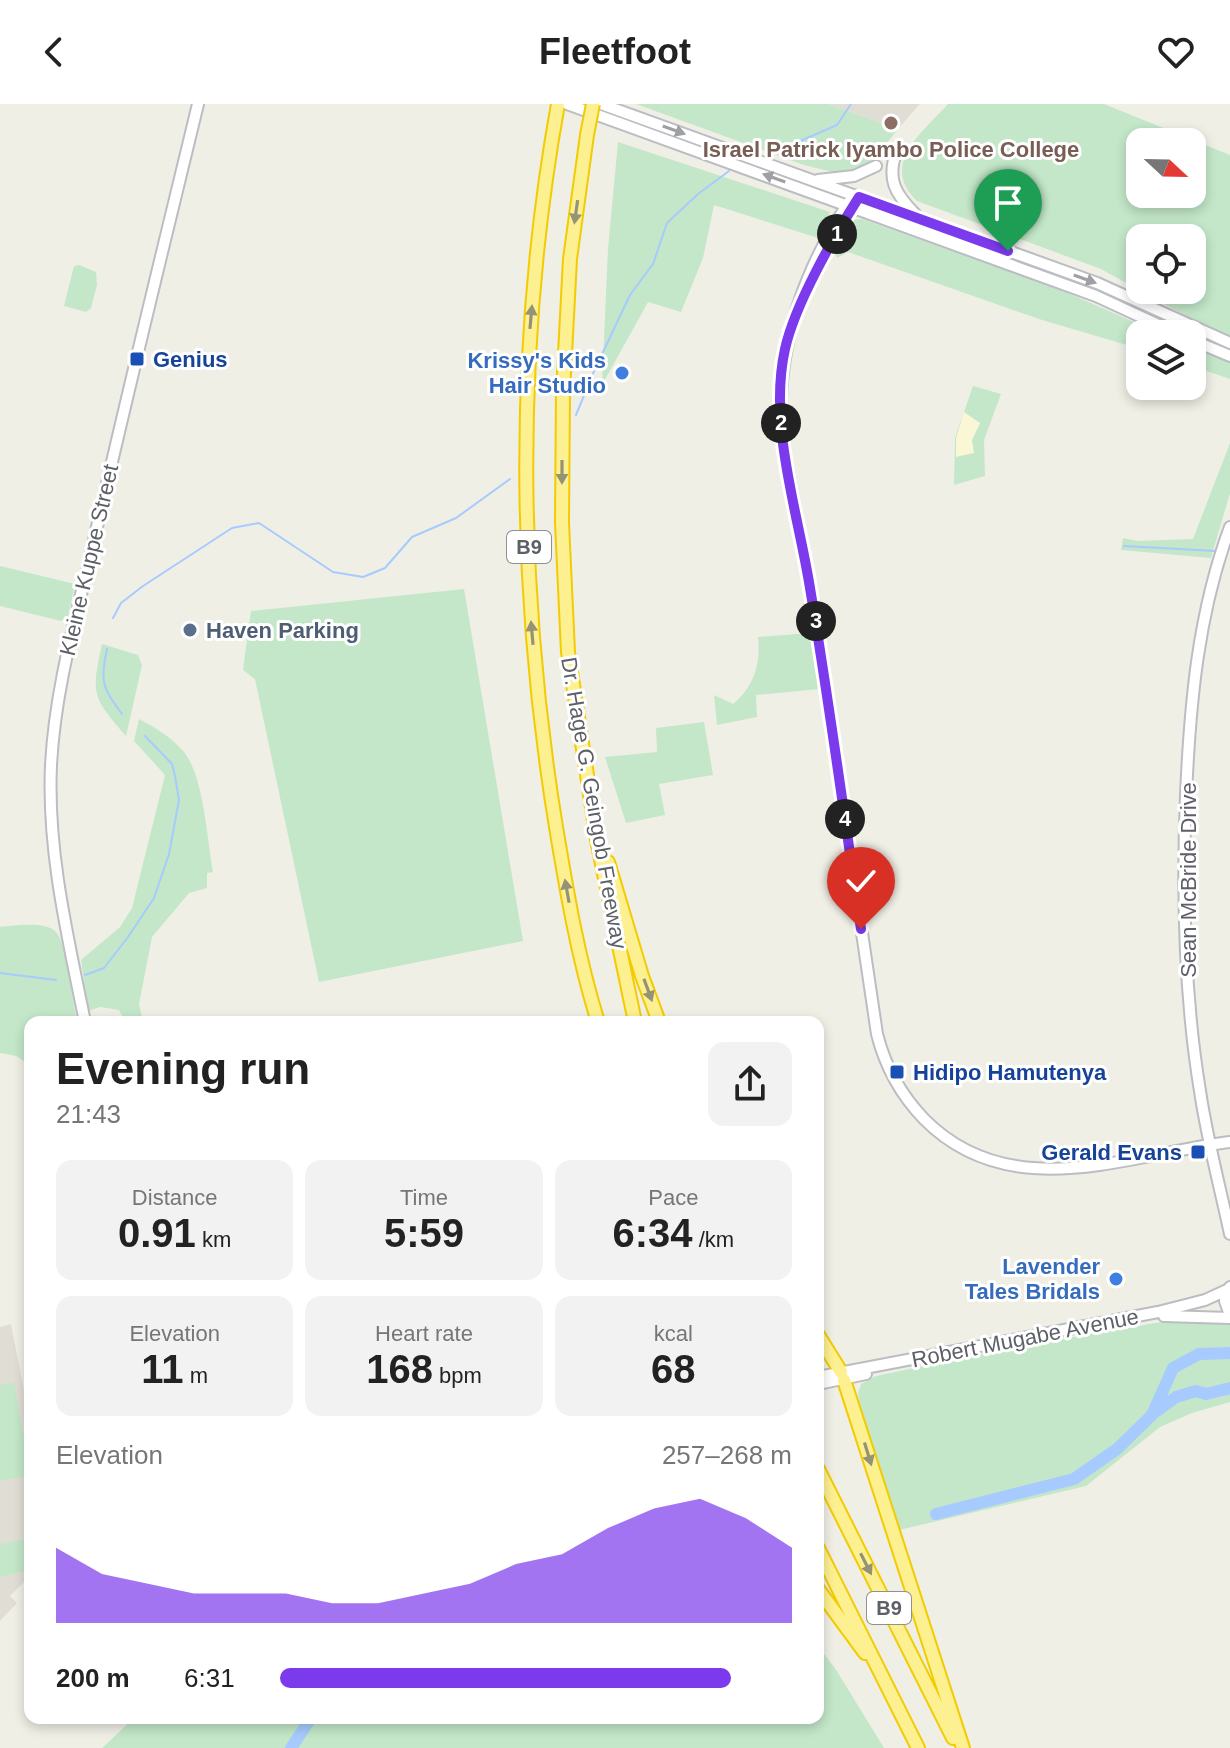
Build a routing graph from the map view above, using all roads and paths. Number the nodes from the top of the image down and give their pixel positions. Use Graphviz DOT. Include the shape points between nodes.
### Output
graph roads {
  1 [pos="198,104"];
  2 [pos="558,104"];
  3 [pos="567,104"];
  4 [pos="593,104"];
  5 [pos="601,104"];
  6 [pos="897,150"];
  7 [pos="876,166"];
  8 [pos="812,180"];
  9 [pos="853,201"];
  10 [pos="919,218"];
  11 [pos="1148,320"];
  12 [pos="1230,343"];
  13 [pos="1206,346"];
  14 [pos="1230,356"];
  15 [pos="1230,527"];
  16 [pos="592,809"];
  17 [pos="581,967"];
  18 [pos="84,1016"];
  19 [pos="589,1016"];
  20 [pos="596,1016"];
  21 [pos="634,1016"];
  22 [pos="657,1016"];
  23 [pos="1230,1142"];
  24 [pos="1211,1144"];
  25 [pos="1230,1234"];
  26 [pos="1229,1288"];
  27 [pos="1230,1316"];
  28 [pos="824,1345"];
  29 [pos="842,1376"];
  30 [pos="824,1377"];
  31 [pos="824,1382"];
  32 [pos="824,1481"];
  33 [pos="824,1560"];
  34 [pos="824,1597"];
  35 [pos="885,1682"];
  36 [pos="918,1748"];
  37 [pos="961,1748"];
  1 -- 18 [label="main road, Kleine Kuppe Street" via="56,708 53,829"];
  17 -- 2 [label="highway, Dr. Hage G. Geingob Freeway / B9, one-way" via="543,745 528,535 530,335"];
  9 -- 3 [label="main road, one-way"];
  4 -- 16 [label="highway, Dr. Hage G. Geingob Freeway / B9, one-way, bridge" via="569,273 562,523 568,652"];
  5 -- 8 [label="main road, one-way"];
  6 -- 10 [label="main road" via="891,172 894,189"];
  7 -- 8 [label="main road" via="854,176"];
  8 -- 9 [label="main road"];
  9 -- 10 [label="main road"];
  9 -- 11 [label="main road"];
  9 -- 24 [label="main road" via="795,317 783,362 780,412 877,1034 895,1080 918,1113 984,1160 1057,1169"];
  10 -- 12 [label="main road, one-way" via="1097,283"];
  13 -- 14 [label="main road"];
  15 -- 24 [label="main road, Sean McBride Drive" via="1211,585 1190,705 1184,847 1189,993"];
  16 -- 21 [label="highway, Dr. Hage G. Geingob Freeway / B9"];
  16 -- 22 [label="highway, one-way"];
  17 -- 19 [label="highway"];
  17 -- 20 [label="highway, Dr. Hage G. Geingob Freeway / B9"];
  23 -- 24 [label="main road"];
  24 -- 25 [label="main road, Sean McBride Drive"];
  26 -- 27 [label="main road" via="1225,1301"];
  26 -- 29 [label="main road, Robert Mugabe Avenue" via="1158,1312"];
  27 -- 29 [label="main road, Robert Mugabe Avenue" via="1167,1315"];
  28 -- 29 [label="highway"];
  29 -- 30 [label="main road, Robert Mugabe Avenue"];
  29 -- 31 [label="main road, Robert Mugabe Avenue"];
  29 -- 37 [label="highway, one-way"];
  32 -- 37 [label="highway, B9, one-way"];
  33 -- 35 [label="highway, B9"];
  34 -- 35 [label="highway"];
  35 -- 36 [label="highway, B9"];
}
